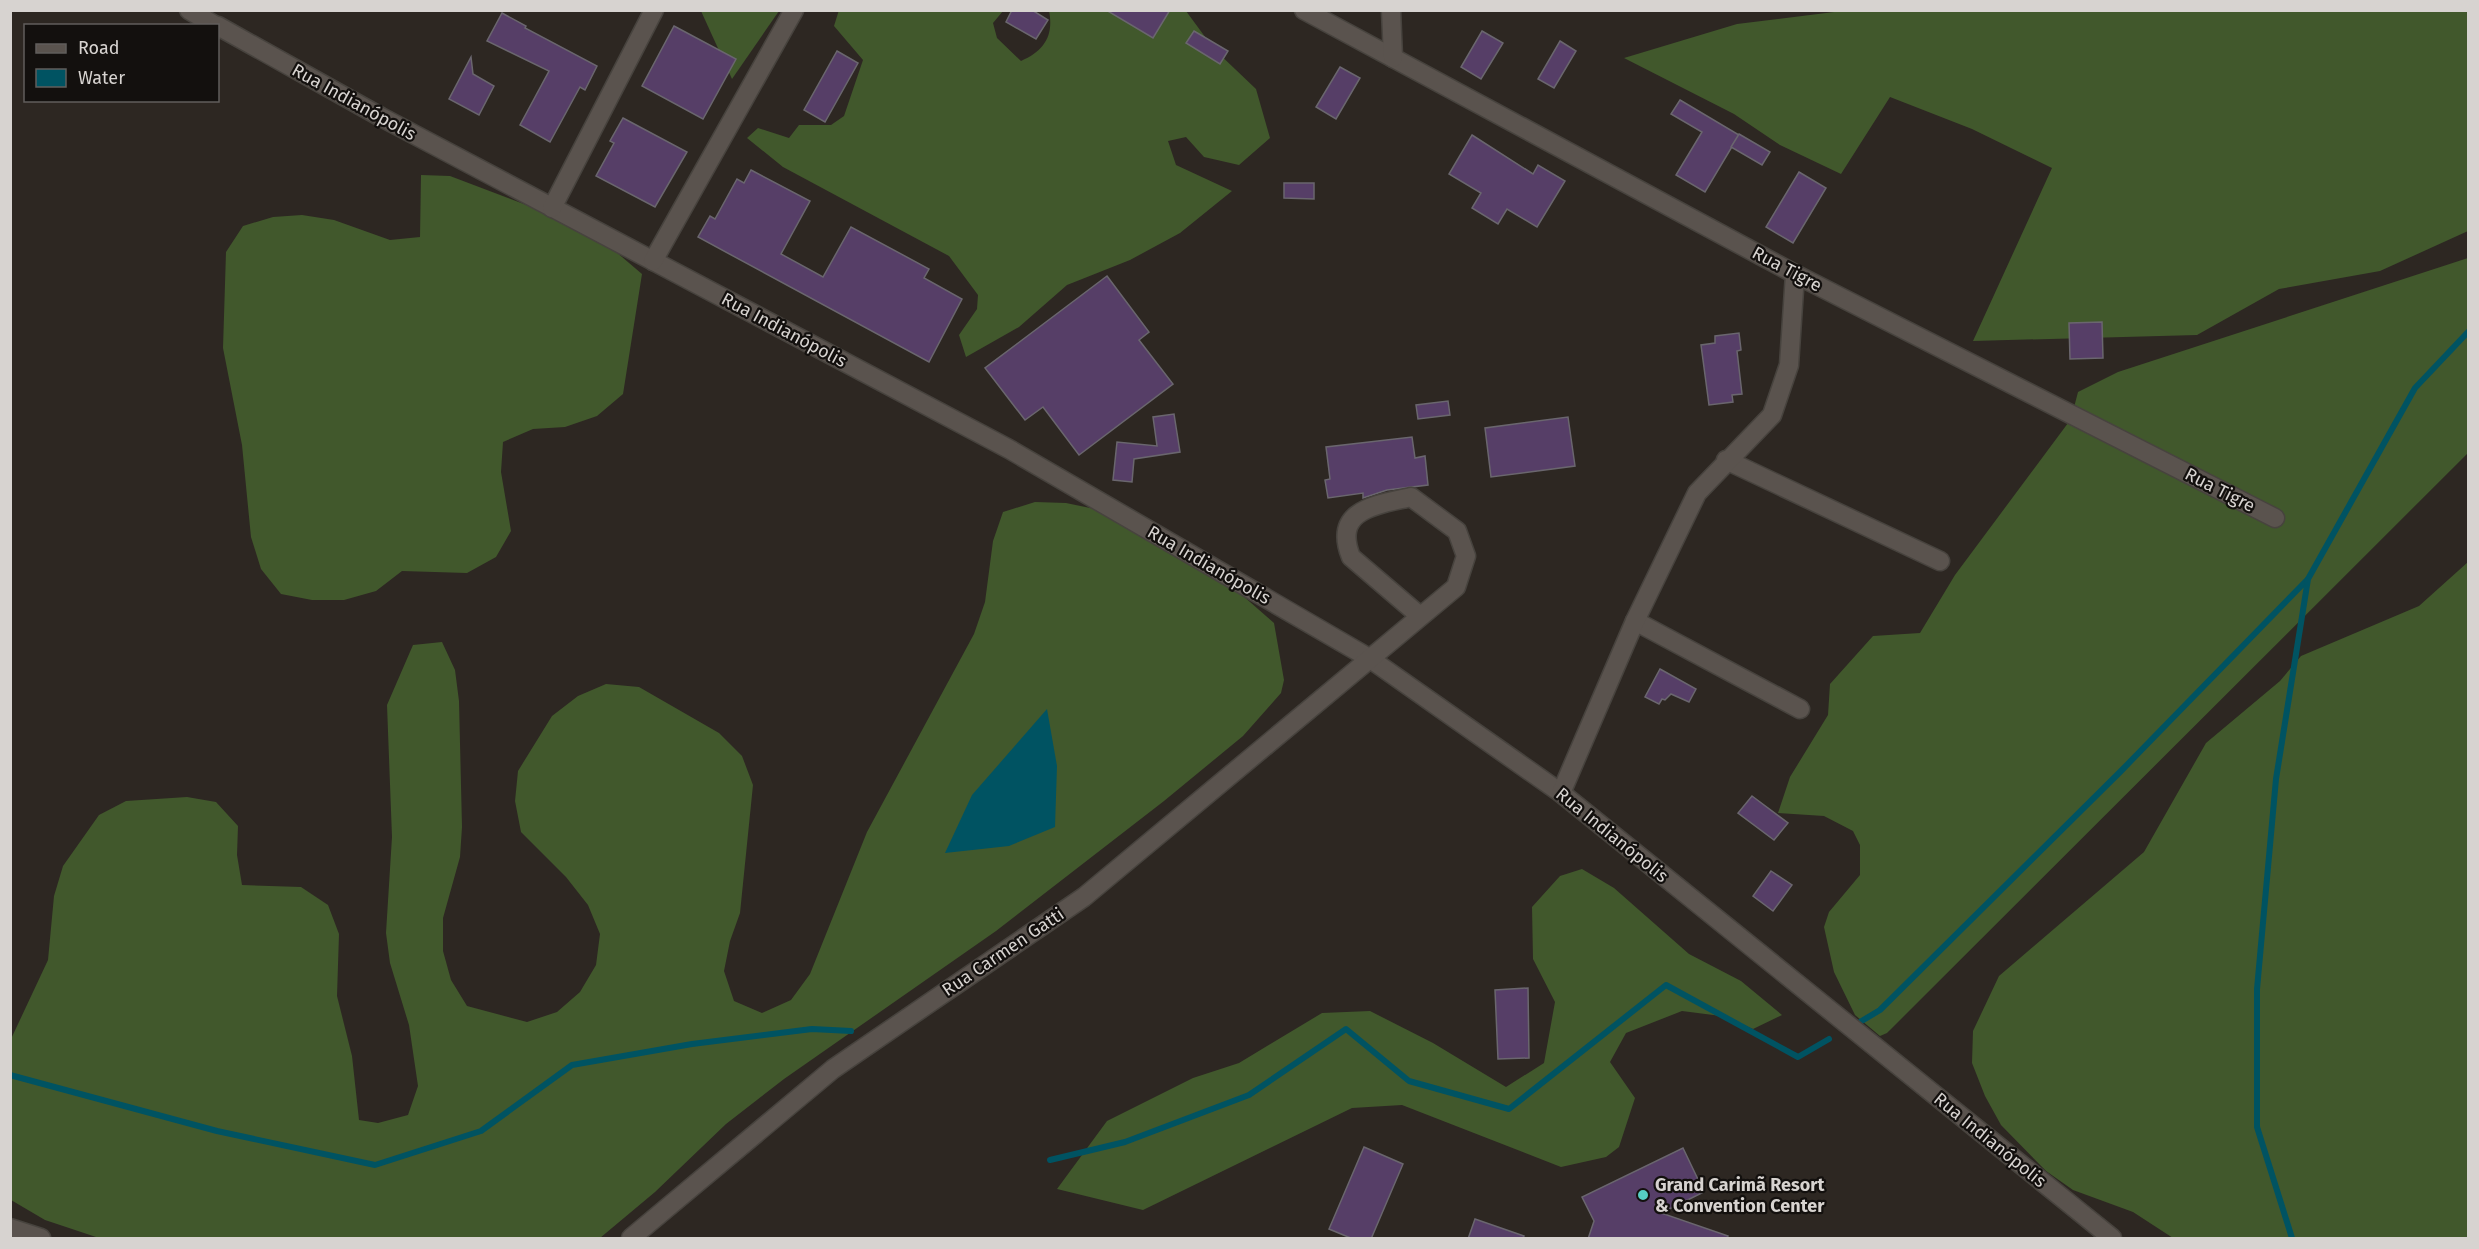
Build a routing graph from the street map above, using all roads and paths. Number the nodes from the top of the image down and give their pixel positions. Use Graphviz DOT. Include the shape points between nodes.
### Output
graph roads {
  1 [pos="654,10"];
  2 [pos="794,10"];
  3 [pos="1304,10"];
  4 [pos="1391,10"];
  5 [pos="219,26"];
  6 [pos="1393,58"];
  7 [pos="552,208"];
  8 [pos="653,261"];
  9 [pos="1795,274"];
  10 [pos="1726,460"];
  11 [pos="2275,518"];
  12 [pos="1940,561"];
  13 [pos="1420,616"];
  14 [pos="1635,621"];
  15 [pos="1369,658"];
  16 [pos="1800,709"];
  17 [pos="1561,793"];
  18 [pos="10,1228"];
  19 [pos="41,1239"];
  20 [pos="631,1239"];
  21 [pos="2112,1239"];
  1 -- 7 [label="street"];
  2 -- 8 [label="street"];
  3 -- 6 [label="street, Rua Tigre"];
  4 -- 6 [label="street"];
  5 -- 7 [label="street, Rua Indianópolis"];
  6 -- 9 [label="street, Rua Tigre"];
  7 -- 8 [label="street, Rua Indianópolis"];
  8 -- 15 [label="street, Rua Indianópolis" via="1009,449"];
  9 -- 10 [label="street" via="1789,365 1772,415"];
  9 -- 11 [label="street, Rua Tigre"];
  10 -- 12 [label="street"];
  10 -- 14 [label="street" via="1697,493"];
  13 -- 13 [label="street" via="1351,557 1346,544 1350,522 1366,508 1411,497 1457,531 1466,556 1456,587"];
  13 -- 15 [label="street, Rua Carmen Gatti"];
  14 -- 16 [label="street"];
  14 -- 17 [label="street"];
  15 -- 17 [label="street, Rua Indianópolis"];
  15 -- 20 [label="street, Rua Carmen Gatti" via="1084,897 834,1069"];
  17 -- 21 [label="street, Rua Indianópolis"];
  18 -- 19 [label="street"];
}
